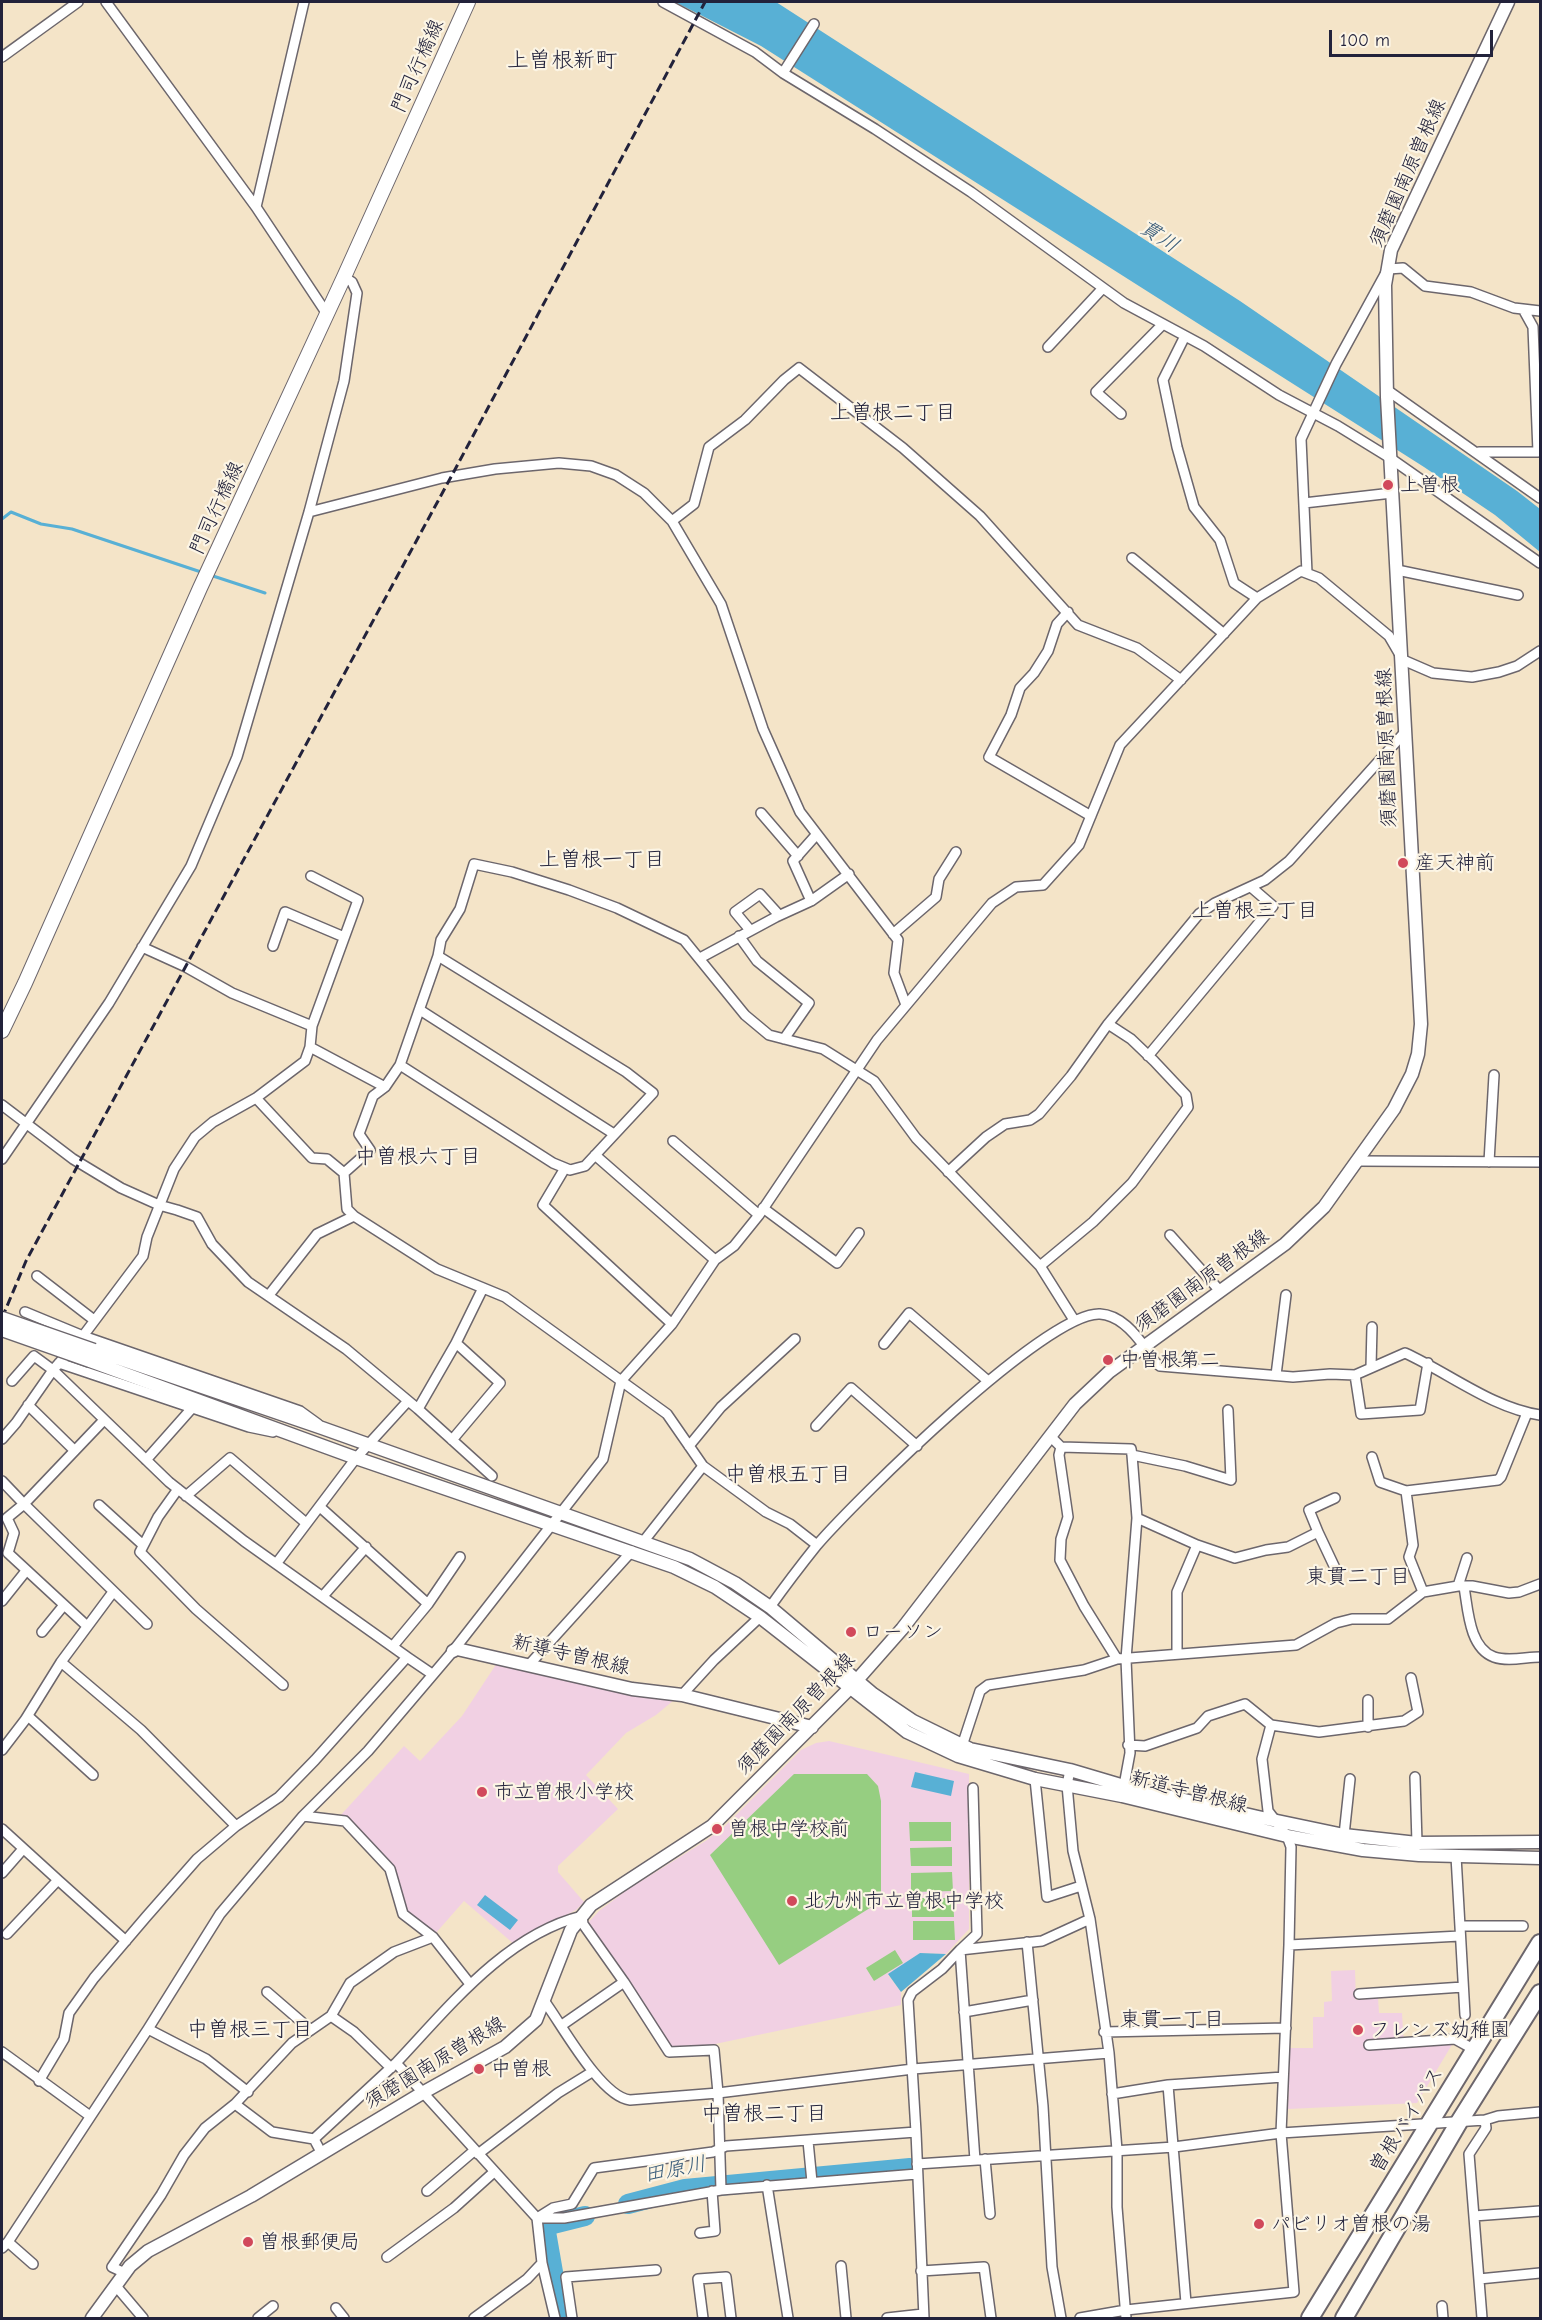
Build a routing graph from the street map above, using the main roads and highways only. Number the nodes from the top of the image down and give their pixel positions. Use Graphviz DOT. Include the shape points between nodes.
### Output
graph roads {
  1 [pos="468,2"];
  2 [pos="1508,2"];
  3 [pos="2,1031"];
  4 [pos="2,1318"];
  5 [pos="2,1330"];
  6 [pos="92,1356"];
  7 [pos="453,1651"];
  8 [pos="854,1684"];
  9 [pos="812,1727"];
  10 [pos="1123,1791"];
  11 [pos="1540,1842"];
  12 [pos="1540,1858"];
  13 [pos="1540,1943"];
  14 [pos="1540,1993"];
  15 [pos="92,2319"];
  16 [pos="1310,2319"];
  17 [pos="1344,2319"];
  1 -- 3 [label="main road, 門司行橋線"];
  2 -- 8 [label="main road, 須磨園南原曽根線" via="1410,206 1391,250 1385,285 1390,456 1421,1024 1412,1074 1394,1109 1324,1207 1285,1244 1101,1380 1075,1404 902,1629"];
  4 -- 6 [label="main road, bridge"];
  5 -- 6 [label="main road, bridge"];
  6 -- 8 [label="main road" via="356,1458 674,1567 715,1587"];
  6 -- 8 [label="main road" via="322,1428 712,1570 770,1607"];
  7 -- 9 [label="main road, 新導寺曽根線" via="632,1689 682,1695"];
  8 -- 9 [label="main road, 須磨園南原曽根線"];
  8 -- 10 [label="main road, 新道寺曽根線" via="962,1746 1070,1770"];
  8 -- 10 [label="main road, 新道寺曽根線" via="907,1732 958,1756 1035,1779"];
  9 -- 15 [label="main road, 須磨園南原曽根線" via="712,1826 591,1905 571,1930 536,2020 506,2047 251,2196 148,2251 115,2285"];
  10 -- 11 [label="main road, 新道寺曽根線" via="1344,1835 1417,1843"];
  10 -- 12 [label="main road, 新道寺曽根線" via="1287,1836 1363,1850"];
  13 -- 16 [label="highway, 曽根バイパス"];
  14 -- 17 [label="highway"];
}
